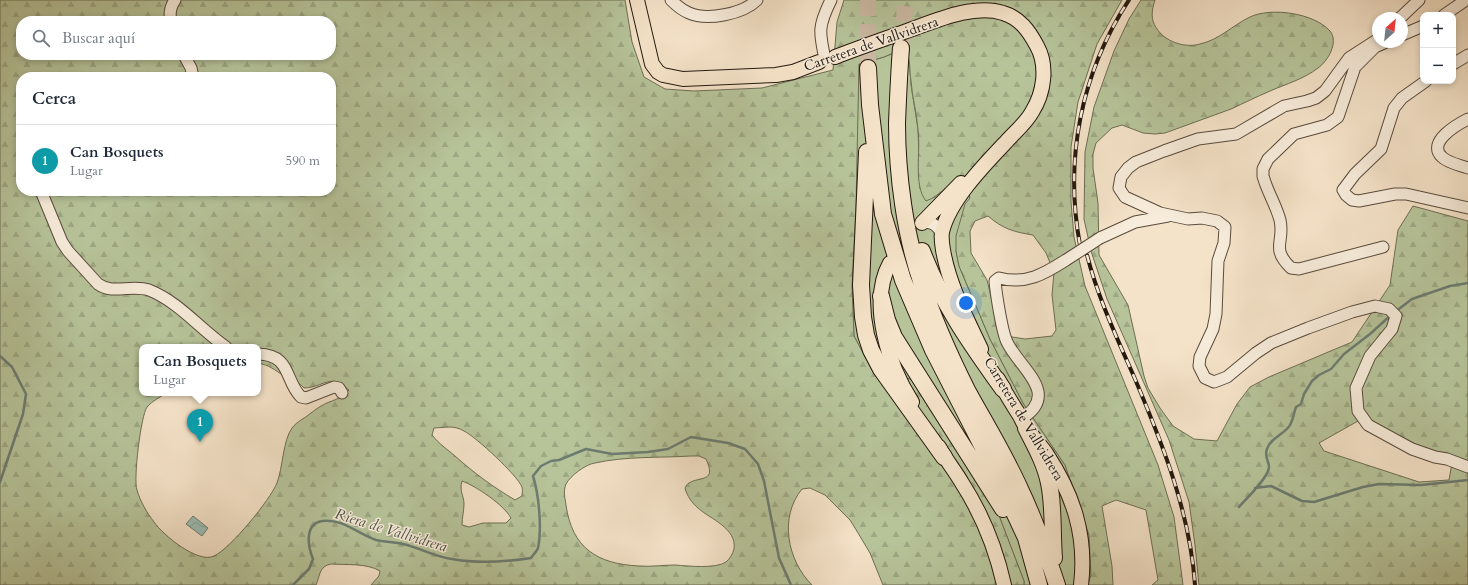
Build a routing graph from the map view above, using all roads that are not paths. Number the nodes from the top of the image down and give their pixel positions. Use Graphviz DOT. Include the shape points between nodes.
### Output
graph roads {
  1 [pos="175,0"];
  2 [pos="638,0"];
  3 [pos="671,0"];
  4 [pos="757,0"];
  5 [pos="830,0"];
  6 [pos="1419,0"];
  7 [pos="1466,0"];
  8 [pos="1406,12"];
  9 [pos="1448,12"];
  10 [pos="170,16"];
  11 [pos="1420,27"];
  12 [pos="1408,32"];
  13 [pos="1372,46"];
  14 [pos="901,48"];
  15 [pos="1373,48"];
  16 [pos="1468,55"];
  17 [pos="827,59"];
  18 [pos="187,60"];
  19 [pos="1456,62"];
  20 [pos="868,68"];
  21 [pos="192,72"];
  22 [pos="1422,84"];
  23 [pos="898,99"];
  24 [pos="870,104"];
  25 [pos="1468,118"];
  26 [pos="990,158"];
  27 [pos="1468,168"];
  28 [pos="42,196"];
  29 [pos="1468,208"];
  30 [pos="1170,216"];
  31 [pos="922,223"];
  32 [pos="942,233"];
  33 [pos="1383,247"];
  34 [pos="890,263"];
  35 [pos="881,296"];
  36 [pos="222,344"];
  37 [pos="261,354"];
  38 [pos="1003,389"];
  39 [pos="342,393"];
  40 [pos="1024,423"];
  41 [pos="944,457"];
  42 [pos="1468,467"];
  43 [pos="1004,585"];
  44 [pos="1038,585"];
  45 [pos="1057,585"];
  46 [pos="1081,585"];
  1 -- 10 [label="street"];
  2 -- 17 [label="main road, Carretera de Vallvidrera" via="648,54 658,72 668,77 683,79 760,76 793,72"];
  3 -- 4 [label="street" via="689,13 699,16 718,16 745,8"];
  5 -- 17 [label="street" via="820,25 821,40"];
  6 -- 8 [label="street"];
  7 -- 9 [label="street"];
  11 -- 12 [label="street"];
  13 -- 30 [label="street" via="1349,58 1325,91 1316,98 1284,106 1236,134 1198,139 1136,162 1128,168 1121,177 1119,188 1125,197"];
  14 -- 23 [label="highway"];
  15 -- 33 [label="street" via="1355,67 1338,117 1327,125 1294,134 1268,159 1263,176 1280,222 1279,252 1291,268 1298,269"];
  16 -- 19 [label="street"];
  17 -- 26 [label="main road, Carretera de Vallvidrera" via="968,12 989,10 1015,18 1030,33 1038,48 1043,87 1032,113 1024,124"];
  18 -- 21 [label="street"];
  20 -- 24 [label="highway"];
  22 -- 29 [label="street" via="1402,98 1394,108 1381,149 1355,174 1344,190 1352,200 1359,202 1406,194"];
  23 -- 38 [label="highway" via="910,195 920,248 939,292"];
  23 -- 45 [label="highway" via="902,199 921,283 937,327 967,389 1020,487"];
  24 -- 41 [label="highway" via="861,285 866,335 881,369"];
  24 -- 44 [label="highway" via="883,214 903,280 933,350 1026,538"];
  25 -- 27 [label="street" via="1445,134 1438,150 1447,161"];
  26 -- 31 [label="main road, Carretera de Vallvidrera"];
  26 -- 32 [label="main road, Carretera de Vallvidrera" via="952,207"];
  28 -- 36 [label="street" via="68,251 98,284 109,289 139,288 153,293 190,316"];
  30 -- 40 [label="street, bridge" via="1135,222 1100,238 1045,273 1025,280 1010,281 999,278 995,281 1006,340 1011,351 1038,387 1036,405"];
  30 -- 42 [label="street" via="1216,220 1225,227 1224,243 1218,260 1216,314 1213,329 1200,356 1199,366 1205,378 1214,382 1227,377 1271,343 1308,328 1375,306 1389,309 1396,316 1392,329 1370,356 1356,388 1358,411 1368,425 1406,446"];
  31 -- 32 [label="street, Carretera de Vallvidrera" via="932,223"];
  32 -- 38 [label="main road, Carretera de Vallvidrera" via="944,256 953,287"];
  34 -- 35 [label="main road" via="883,280"];
  35 -- 41 [label="main road" via="880,310 884,332 897,373"];
  35 -- 44 [label="highway" via="894,337 1012,524"];
  37 -- 39 [label="street" via="281,362 300,397 306,398 334,388 339,388"];
  38 -- 40 [label="main road, Carretera de Vallvidrera"];
  40 -- 45 [label="highway" via="1043,463 1048,481"];
  40 -- 46 [label="main road, Carretera de Vallvidrera" via="1046,454 1072,500 1082,545"];
  41 -- 43 [label="main road" via="962,482 980,517"];
}
